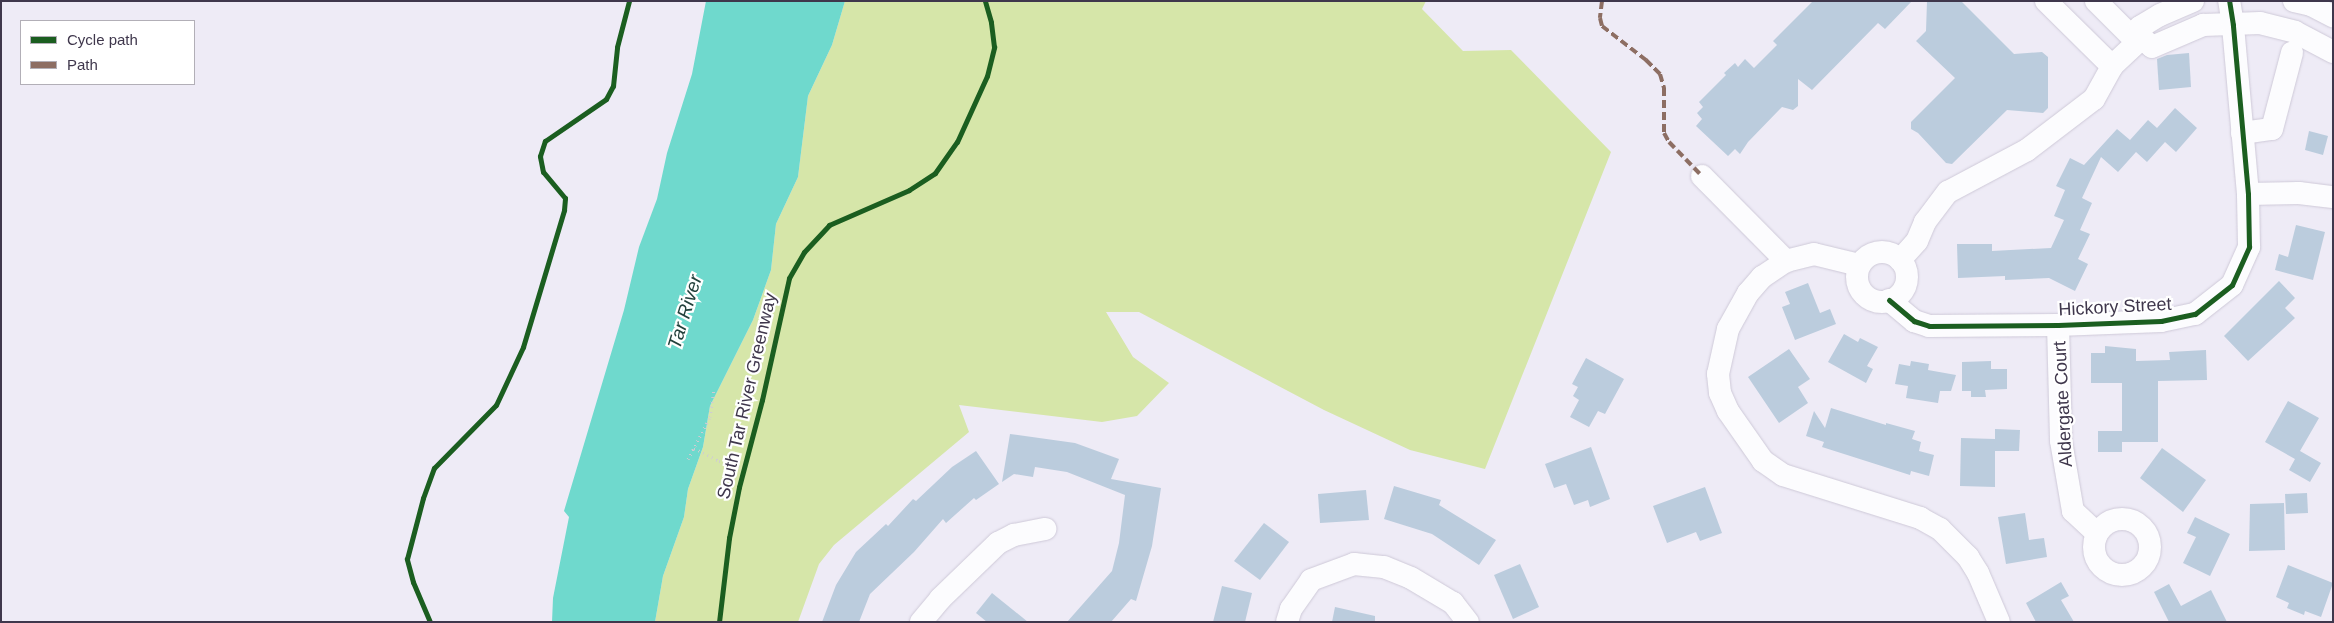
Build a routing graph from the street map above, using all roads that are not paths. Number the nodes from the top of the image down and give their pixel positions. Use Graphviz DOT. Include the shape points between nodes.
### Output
graph roads {
  1 [pos="2046,1"];
  2 [pos="2096,1"];
  3 [pos="2193,1"];
  4 [pos="2229,1"];
  5 [pos="2294,1"];
  6 [pos="2333,16"];
  7 [pos="2233,25"];
  8 [pos="2139,40"];
  9 [pos="2333,52"];
  10 [pos="2292,53"];
  11 [pos="2112,66"];
  12 [pos="2242,133"];
  13 [pos="1702,176"];
  14 [pos="2248,194"];
  15 [pos="2333,197"];
  16 [pos="1900,260"];
  17 [pos="1786,261"];
  18 [pos="1860,265"];
  19 [pos="1889,300"];
  20 [pos="2058,325"];
  21 [pos="1045,529"];
  22 [pos="2096,533"];
  23 [pos="921,622"];
  24 [pos="1287,622"];
  25 [pos="1468,622"];
  26 [pos="1998,622"];
  1 -- 11 [label="street"];
  2 -- 8 [label="street"];
  3 -- 8 [label="street" via="2160,15 2140,28"];
  4 -- 7 [label="street, Hickory Street"];
  5 -- 6 [label="street"];
  7 -- 8 [label="street" via="2203,24 2152,47"];
  7 -- 9 [label="street" via="2260,23 2295,32"];
  7 -- 12 [label="street, Hickory Street"];
  8 -- 11 [label="street"];
  10 -- 12 [label="street" via="2272,129"];
  11 -- 16 [label="street" via="2094,99 2027,150 1948,192 1926,222 1918,241"];
  12 -- 14 [label="street, Hickory Street"];
  13 -- 17 [label="street"];
  14 -- 15 [label="street" via="2299,193"];
  14 -- 20 [label="street, Hickory Street" via="2249,247 2232,285 2195,314 2160,321"];
  16 -- 18 [label="street" via="1890,253 1878,252 1868,256"];
  16 -- 19 [label="street" via="1906,270 1906,282 1898,297"];
  17 -- 18 [label="street" via="1814,254"];
  17 -- 26 [label="street" via="1762,277 1748,293 1728,329 1718,374 1720,393 1728,411 1763,461 1783,475 1920,518 1940,528 1978,572"];
  18 -- 19 [label="street" via="1857,282 1865,296 1882,302"];
  19 -- 20 [label="street, Hickory Street" via="1914,321 1929,326"];
  20 -- 22 [label="street, Aldergate Court" via="2061,441 2073,511"];
  21 -- 23 [label="street" via="998,542"];
  24 -- 25 [label="street" via="1291,609 1311,580 1354,564 1384,567 1411,578 1453,603"];
}
